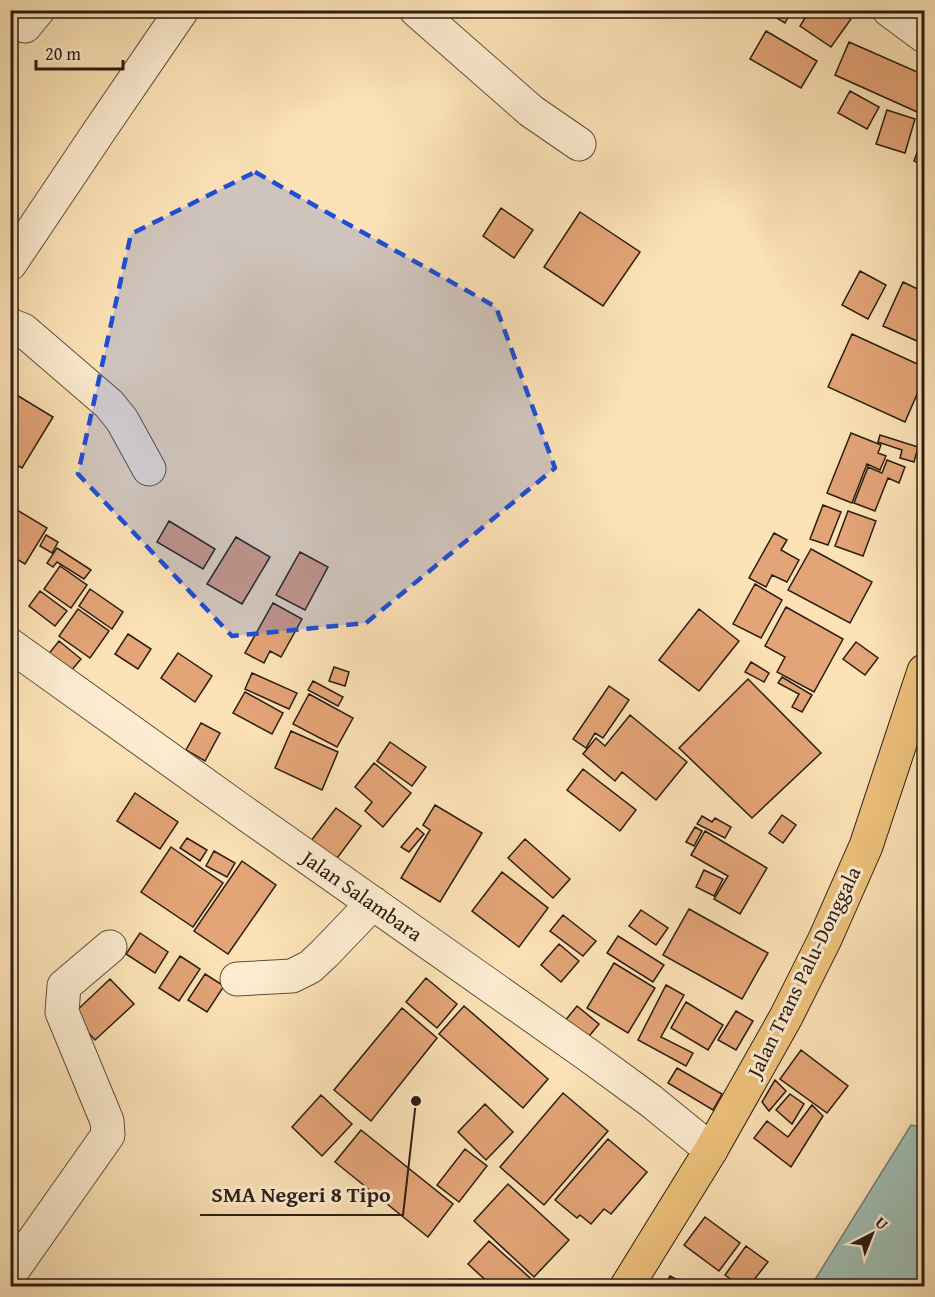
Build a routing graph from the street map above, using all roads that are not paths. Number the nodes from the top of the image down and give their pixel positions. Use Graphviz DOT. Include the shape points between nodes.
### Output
graph roads {
  1 [pos="183,10"];
  2 [pos="416,10"];
  3 [pos="889,10"];
  4 [pos="924,36"];
  5 [pos="579,144"];
  6 [pos="10,264"];
  7 [pos="10,325"];
  8 [pos="149,469"];
  9 [pos="10,645"];
  10 [pos="924,671"];
  11 [pos="373,903"];
  12 [pos="110,947"];
  13 [pos="237,979"];
  14 [pos="711,1150"];
  15 [pos="10,1274"];
  16 [pos="627,1287"];
  1 -- 6 [label="street"];
  2 -- 5 [label="street" via="531,111"];
  3 -- 4 [label="street"];
  7 -- 8 [label="street" via="23,330 109,404"];
  9 -- 11 [label="street, Jalan Salambara"];
  10 -- 14 [label="highway, Jalan Trans Palu-Donggala" via="866,846 825,939"];
  11 -- 13 [label="street" via="310,967 292,976"];
  11 -- 14 [label="street, Jalan Salambara" via="651,1101"];
  12 -- 15 [label="street" via="64,986 62,1012 107,1120 108,1135"];
  14 -- 16 [label="highway, Jalan Trans Palu-Donggala"];
}
